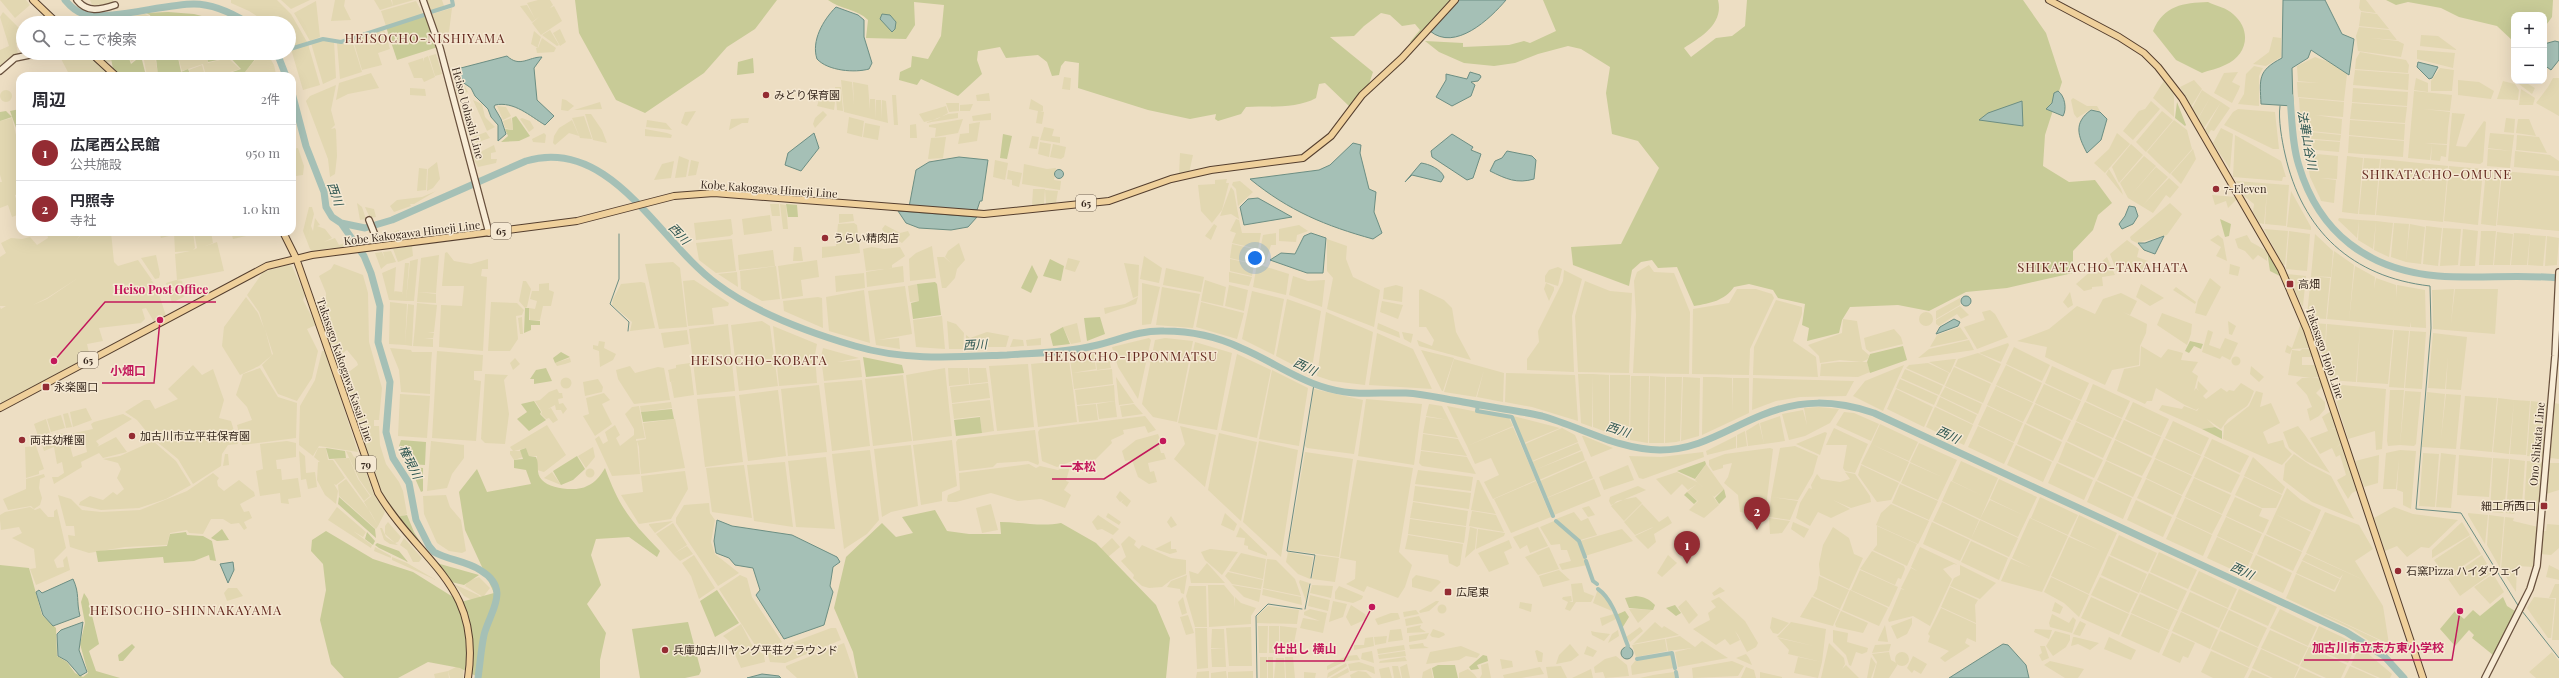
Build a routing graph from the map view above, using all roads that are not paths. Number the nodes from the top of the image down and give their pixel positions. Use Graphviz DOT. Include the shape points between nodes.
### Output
graph roads {
  1 [pos="33,0"];
  2 [pos="77,0"];
  3 [pos="423,0"];
  4 [pos="1455,0"];
  5 [pos="2050,0"];
  6 [pos="115,5"];
  7 [pos="50,16"];
  8 [pos="16,58"];
  9 [pos="99,60"];
  10 [pos="0,71"];
  11 [pos="112,72"];
  12 [pos="369,221"];
  13 [pos="489,233"];
  14 [pos="375,234"];
  15 [pos="285,236"];
  16 [pos="296,258"];
  17 [pos="2559,272"];
  18 [pos="2558,283"];
  19 [pos="0,408"];
  20 [pos="468,678"];
  21 [pos="2424,678"];
  22 [pos="2485,678"];
  1 -- 7 [label="main road"];
  2 -- 6 [label="main road" via="84,8 93,10"];
  3 -- 13 [label="main road, Heiso Uohashi Line" via="440,48"];
  4 -- 13 [label="main road, Kobe Kakogawa Himeji Line / 65" via="1407,53 1362,95 1331,136 1303,158 1211,170 1171,179 1110,201 1004,212 944,212 714,193 674,196 577,222"];
  5 -- 21 [label="main road, Takasago Hojo Line" via="2131,44 2158,67 2182,98 2281,269 2307,330"];
  8 -- 10 [label="main road"];
  9 -- 11 [label="main road"];
  12 -- 14 [label="main road"];
  13 -- 16 [label="main road, Kobe Kakogawa Himeji Line / 65"];
  15 -- 16 [label="main road, Takasago Kakogawa Kasai Line / 79"];
  16 -- 19 [label="main road, Kobe Kakogawa Himeji Line / 65" via="250,274"];
  16 -- 20 [label="main road, Takasago Kakogawa Kasai Line / 79" via="378,493 397,521 448,581 466,617 471,640"];
  17 -- 18 [label="main road, Ono Shikata Line"];
  18 -- 22 [label="main road, Ono Shikata Line" via="2555,356 2536,566 2532,584"];
}
